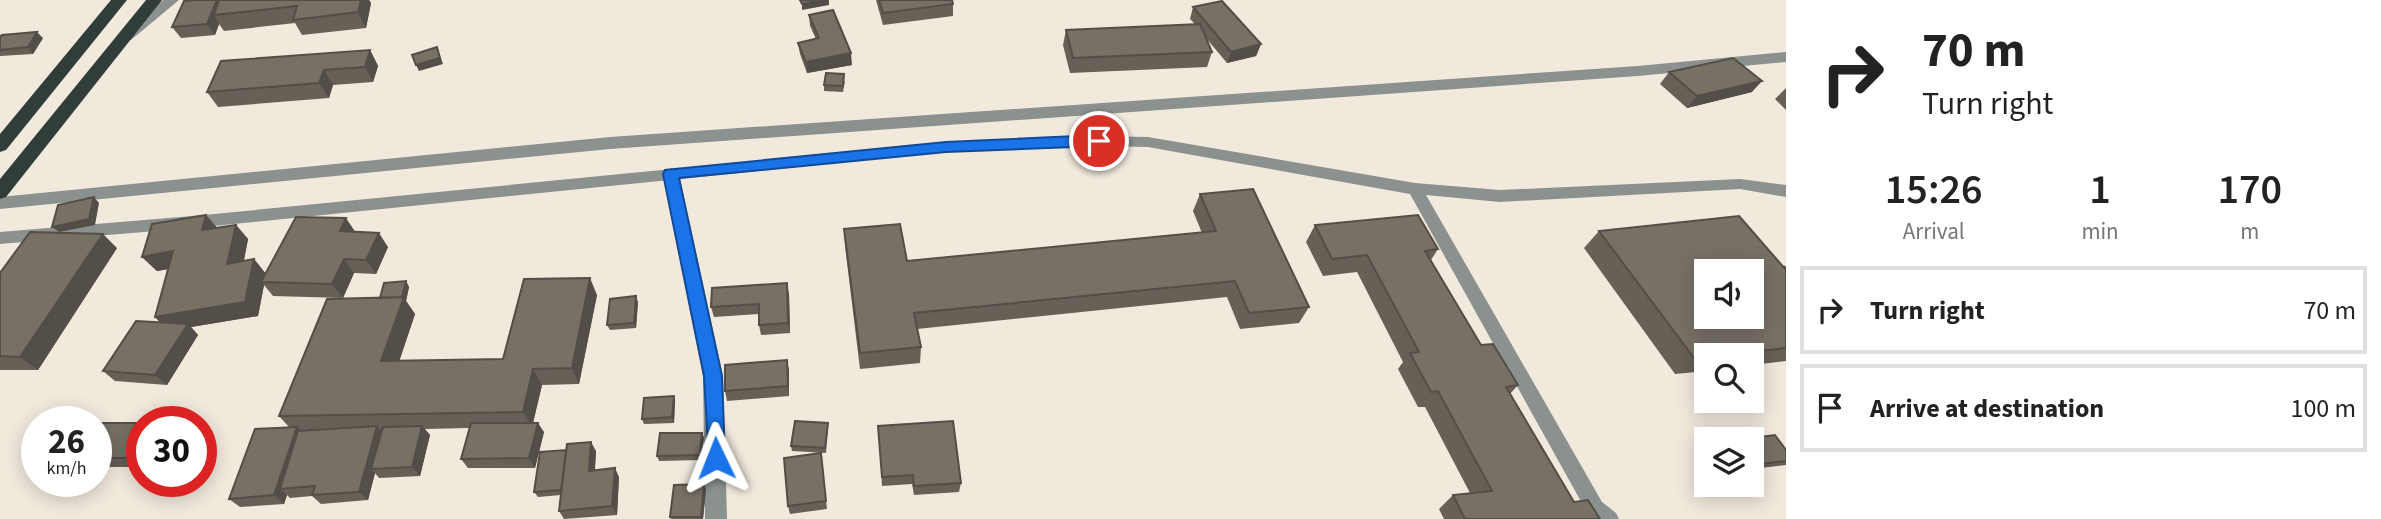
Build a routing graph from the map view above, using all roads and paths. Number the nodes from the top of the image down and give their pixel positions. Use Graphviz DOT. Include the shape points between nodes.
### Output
graph roads {
  1 [pos="120,0"];
  2 [pos="154,0"];
  3 [pos="172,0"];
  4 [pos="122,40"];
  5 [pos="1786,57"];
  6 [pos="0,146"];
  7 [pos="671,174"];
  8 [pos="1415,189"];
  9 [pos="1786,191"];
  10 [pos="0,192"];
  11 [pos="0,203"];
  12 [pos="0,238"];
  13 [pos="716,519"];
  14 [pos="1609,519"];
  1 -- 6 [label="highway"];
  2 -- 4 [label="highway"];
  3 -- 4 [label="street"];
  4 -- 10 [label="highway"];
  5 -- 11 [label="street" via="610,144"];
  7 -- 8 [label="lane" via="946,147 1149,142"];
  7 -- 12 [label="lane"];
  7 -- 13 [label="street" via="713,376"];
  8 -- 9 [label="lane" via="1500,196 1740,184"];
  8 -- 14 [label="lane" via="1595,508"];
}
